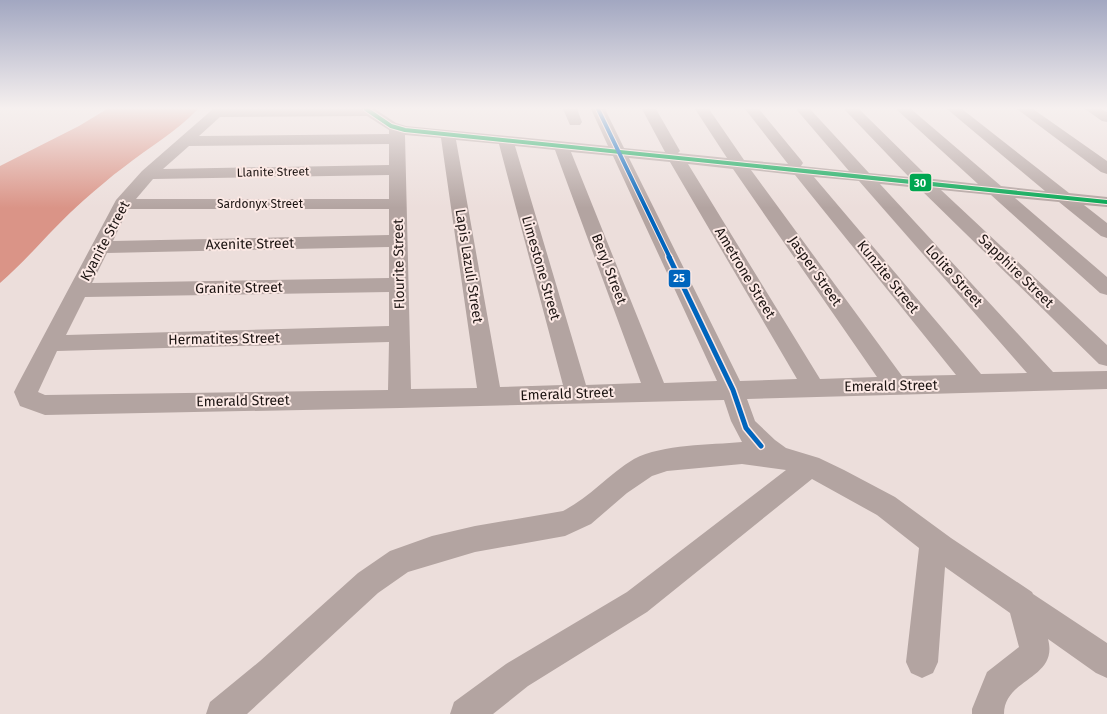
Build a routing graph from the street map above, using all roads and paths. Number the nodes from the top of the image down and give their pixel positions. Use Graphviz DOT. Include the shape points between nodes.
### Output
graph roads {
  1 [pos="183,142"];
  2 [pos="397,142"];
  3 [pos="449,142"];
  4 [pos="506,142"];
  5 [pos="521,142"];
  6 [pos="561,142"];
  7 [pos="615,142"];
  8 [pos="668,142"];
  9 [pos="724,142"];
  10 [pos="779,142"];
  11 [pos="834,142"];
  12 [pos="884,142"];
  13 [pos="941,142"];
  14 [pos="996,142"];
  15 [pos="1071,142"];
  16 [pos="561,146"];
  17 [pos="618,149"];
  18 [pos="674,154"];
  19 [pos="736,161"];
  20 [pos="798,167"];
  21 [pos="1107,169"];
  22 [pos="398,170"];
  23 [pos="148,174"];
  24 [pos="863,174"];
  25 [pos="921,180"];
  26 [pos="991,187"];
  27 [pos="1060,194"];
  28 [pos="1107,196"];
  29 [pos="1107,202"];
  30 [pos="122,204"];
  31 [pos="398,204"];
  32 [pos="1107,232"];
  33 [pos="398,241"];
  34 [pos="101,247"];
  35 [pos="399,285"];
  36 [pos="1107,288"];
  37 [pos="78,290"];
  38 [pos="399,334"];
  39 [pos="50,343"];
  40 [pos="1107,358"];
  41 [pos="1107,380"];
  42 [pos="1048,382"];
  43 [pos="976,384"];
  44 [pos="896,386"];
  45 [pos="814,388"];
  46 [pos="733,390"];
  47 [pos="656,392"];
  48 [pos="577,394"];
  49 [pos="490,396"];
  50 [pos="28,399"];
  51 [pos="400,399"];
  52 [pos="780,456"];
  53 [pos="810,466"];
  54 [pos="933,542"];
  55 [pos="1022,602"];
  56 [pos="922,662"];
  57 [pos="1107,662"];
  58 [pos="222,714"];
  59 [pos="466,714"];
  60 [pos="988,714"];
  1 -- 23 [label="street, Kyanite Street"];
  2 -- 22 [label="street, Flourite Street"];
  3 -- 49 [label="street, Lapis Lazuli Street"];
  4 -- 48 [label="street, Limestone Street"];
  5 -- 16 [label="street"];
  6 -- 17 [label="street"];
  7 -- 17 [label="street"];
  8 -- 18 [label="street, Ametrone Street"];
  9 -- 19 [label="street, Jasper Street"];
  10 -- 20 [label="street, Kunzite Street"];
  11 -- 24 [label="street, Lolite Street"];
  12 -- 25 [label="street, Sapphire Street"];
  13 -- 26 [label="street"];
  14 -- 27 [label="street"];
  15 -- 21 [label="street"];
  16 -- 17 [label="street"];
  16 -- 47 [label="street, Beryl Street"];
  17 -- 18 [label="street"];
  17 -- 46 [label="street"];
  18 -- 19 [label="street"];
  18 -- 45 [label="street, Ametrone Street"];
  19 -- 20 [label="street"];
  19 -- 44 [label="street, Jasper Street"];
  20 -- 24 [label="street"];
  20 -- 43 [label="street, Kunzite Street"];
  22 -- 23 [label="street, Llanite Street"];
  22 -- 31 [label="street, Flourite Street"];
  23 -- 30 [label="street, Kyanite Street"];
  24 -- 25 [label="street"];
  24 -- 42 [label="street, Lolite Street"];
  25 -- 26 [label="street"];
  25 -- 40 [label="street, Sapphire Street"];
  26 -- 27 [label="street"];
  26 -- 36 [label="street"];
  27 -- 28 [label="street"];
  27 -- 29 [label="street"];
  27 -- 32 [label="street"];
  30 -- 31 [label="street, Sardonyx Street"];
  30 -- 34 [label="street, Kyanite Street"];
  31 -- 33 [label="street, Flourite Street"];
  33 -- 34 [label="street, Axenite Street"];
  33 -- 35 [label="street, Flourite Street"];
  34 -- 37 [label="street, Kyanite Street"];
  35 -- 37 [label="street, Granite Street"];
  35 -- 38 [label="street, Flourite Street"];
  37 -- 39 [label="street, Kyanite Street"];
  38 -- 39 [label="street, Hermatites Street"];
  38 -- 51 [label="street, Flourite Street"];
  39 -- 50 [label="street, Kyanite Street" via="29,384 26,392"];
  41 -- 42 [label="street, Emerald Street"];
  42 -- 43 [label="street, Emerald Street"];
  43 -- 44 [label="street, Emerald Street"];
  44 -- 45 [label="street, Emerald Street"];
  45 -- 46 [label="street, Emerald Street"];
  46 -- 47 [label="street, Emerald Street"];
  46 -- 52 [label="street" via="744,425 752,438"];
  47 -- 48 [label="street, Emerald Street"];
  48 -- 49 [label="street, Emerald Street"];
  49 -- 51 [label="street, Emerald Street"];
  50 -- 51 [label="street, Emerald Street" via="45,405"];
  52 -- 53 [label="street"];
  52 -- 58 [label="street" via="742,453 667,460 644,467 582,516 565,523 475,539 400,561 368,583 272,672"];
  53 -- 54 [label="street" via="886,506"];
  53 -- 59 [label="street" via="637,602 517,674"];
  54 -- 55 [label="street"];
  54 -- 56 [label="street"];
  55 -- 57 [label="street"];
  55 -- 60 [label="street" via="1034,645 1034,656 998,682"];
}
